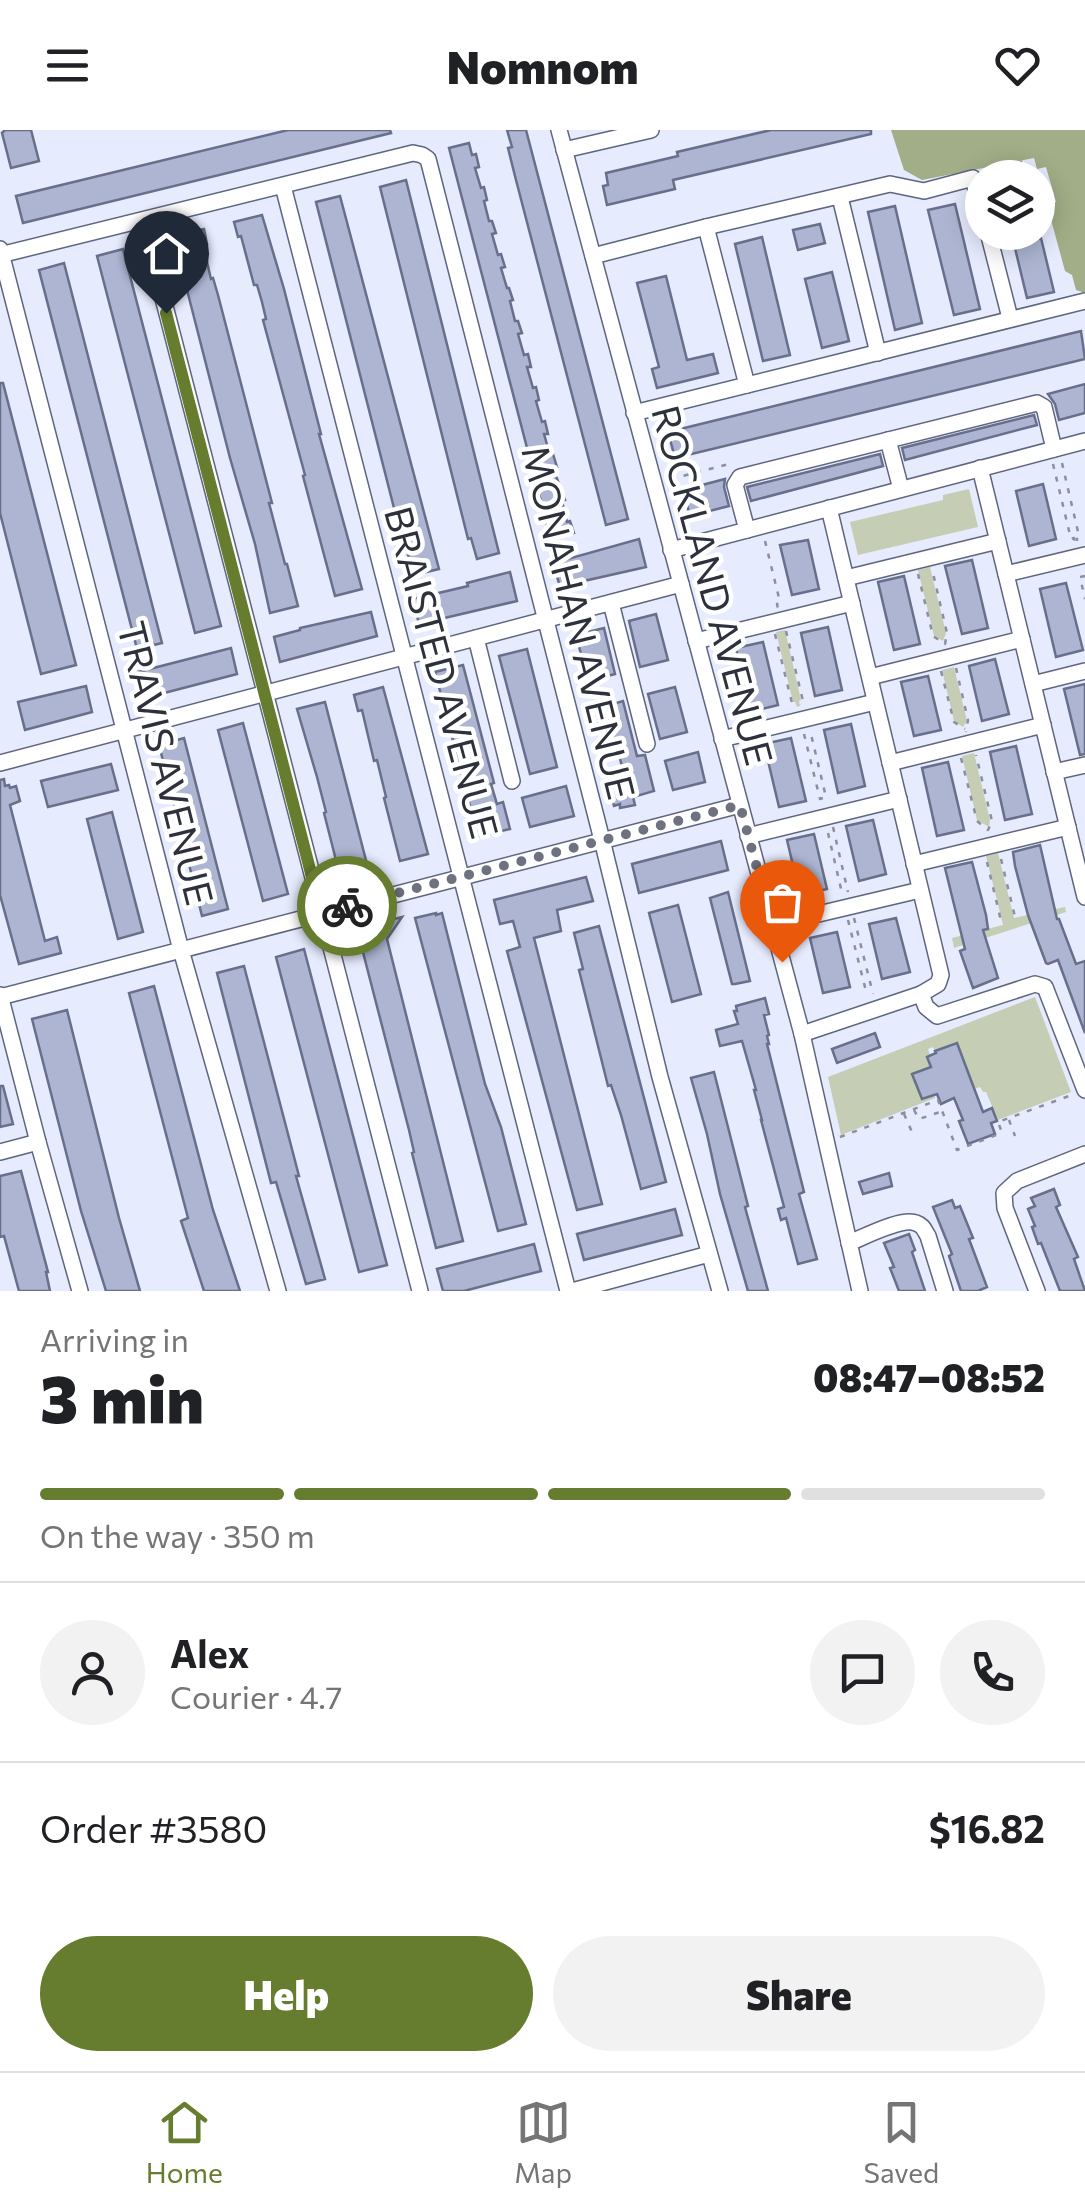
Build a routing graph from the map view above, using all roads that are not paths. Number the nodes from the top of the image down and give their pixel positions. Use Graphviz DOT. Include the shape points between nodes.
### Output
graph roads {
  1 [pos="559,130"];
  2 [pos="651,130"];
  3 [pos="564,150"];
  4 [pos="965,180"];
  5 [pos="284,186"];
  6 [pos="840,197"];
  7 [pos="143,220"];
  8 [pos="706,227"];
  9 [pos="993,250"];
  10 [pos="0,253"];
  11 [pos="593,256"];
  12 [pos="1085,301"];
  13 [pos="1010,318"];
  14 [pos="878,353"];
  15 [pos="747,385"];
  16 [pos="634,412"];
  17 [pos="888,440"];
  18 [pos="1085,440"];
  19 [pos="1056,458"];
  20 [pos="980,468"];
  21 [pos="901,489"];
  22 [pos="830,508"];
  23 [pos="747,530"];
  24 [pos="998,541"];
  25 [pos="671,550"];
  26 [pos="1085,556"];
  27 [pos="1006,574"];
  28 [pos="846,578"];
  29 [pos="680,584"];
  30 [pos="610,603"];
  31 [pos="852,603"];
  32 [pos="545,620"];
  33 [pos="476,638"];
  34 [pos="1022,639"];
  35 [pos="696,641"];
  36 [pos="405,657"];
  37 [pos="1085,671"];
  38 [pos="870,677"];
  39 [pos="1033,684"];
  40 [pos="265,694"];
  41 [pos="876,702"];
  42 [pos="1043,725"];
  43 [pos="125,730"];
  44 [pos="722,739"];
  45 [pos="646,744"];
  46 [pos="0,763"];
  47 [pos="890,763"];
  48 [pos="1085,764"];
  49 [pos="1054,772"];
  50 [pos="512,781"];
  51 [pos="898,799"];
  52 [pos="740,805"];
  53 [pos="1068,826"];
  54 [pos="748,836"];
  55 [pos="602,840"];
  56 [pos="914,864"];
  57 [pos="462,876"];
  58 [pos="920,890"];
  59 [pos="1085,897"];
  60 [pos="321,912"];
  61 [pos="772,925"];
  62 [pos="181,950"];
  63 [pos="921,994"];
  64 [pos="0,996"];
  65 [pos="802,1034"];
  66 [pos="1078,1050"];
  67 [pos="1077,1093"];
  68 [pos="38,1142"];
  69 [pos="0,1152"];
  70 [pos="1085,1154"];
  71 [pos="849,1242"];
  72 [pos="709,1254"];
  73 [pos="80,1291"];
  74 [pos="278,1291"];
  75 [pos="420,1291"];
  76 [pos="570,1291"];
  77 [pos="720,1291"];
  78 [pos="860,1291"];
  79 [pos="945,1291"];
  80 [pos="1037,1291"];
  1 -- 3 [label="street, ROCKLAND AVENUE"];
  2 -- 3 [label="street"];
  3 -- 11 [label="street, ROCKLAND AVENUE"];
  4 -- 6 [label="street" via="924,191 890,184"];
  5 -- 7 [label="street"];
  5 -- 32 [label="street, MONAHAN AVENUE" via="413,154 428,160"];
  5 -- 36 [label="street, BRAISTED AVENUE"];
  6 -- 8 [label="street"];
  6 -- 14 [label="street"];
  7 -- 10 [label="street"];
  7 -- 40 [label="street"];
  8 -- 11 [label="street"];
  8 -- 15 [label="street"];
  9 -- 13 [label="street"];
  10 -- 43 [label="street, TRAVIS AVENUE"];
  11 -- 16 [label="street, ROCKLAND AVENUE"];
  12 -- 13 [label="street"];
  13 -- 14 [label="street"];
  14 -- 15 [label="street"];
  15 -- 16 [label="street"];
  16 -- 25 [label="street, ROCKLAND AVENUE"];
  17 -- 19 [label="street" via="1037,404 1044,407"];
  17 -- 21 [label="street"];
  17 -- 23 [label="street" via="740,478 735,484"];
  18 -- 19 [label="street"];
  19 -- 20 [label="street"];
  20 -- 21 [label="street"];
  20 -- 24 [label="street"];
  21 -- 22 [label="street"];
  22 -- 23 [label="street"];
  22 -- 28 [label="street"];
  23 -- 25 [label="street"];
  24 -- 27 [label="street"];
  24 -- 28 [label="street"];
  25 -- 29 [label="street, ROCKLAND AVENUE"];
  26 -- 27 [label="street"];
  27 -- 34 [label="street"];
  28 -- 31 [label="street"];
  29 -- 30 [label="street"];
  29 -- 35 [label="street, ROCKLAND AVENUE"];
  30 -- 32 [label="street"];
  30 -- 45 [label="street"];
  31 -- 35 [label="street"];
  31 -- 38 [label="street"];
  32 -- 33 [label="street"];
  32 -- 55 [label="street, MONAHAN AVENUE"];
  33 -- 36 [label="street"];
  33 -- 50 [label="street"];
  34 -- 38 [label="street"];
  34 -- 39 [label="street"];
  35 -- 44 [label="street, ROCKLAND AVENUE"];
  36 -- 40 [label="street"];
  36 -- 57 [label="street, BRAISTED AVENUE"];
  37 -- 39 [label="street"];
  38 -- 41 [label="street"];
  39 -- 42 [label="street"];
  40 -- 43 [label="street"];
  40 -- 60 [label="street"];
  41 -- 44 [label="street"];
  41 -- 47 [label="street"];
  42 -- 47 [label="street"];
  42 -- 49 [label="street"];
  43 -- 46 [label="street"];
  43 -- 62 [label="street, TRAVIS AVENUE"];
  44 -- 52 [label="street, ROCKLAND AVENUE"];
  47 -- 51 [label="street"];
  48 -- 49 [label="street"];
  49 -- 53 [label="street"];
  51 -- 54 [label="street"];
  51 -- 56 [label="street"];
  52 -- 54 [label="street, ROCKLAND AVENUE"];
  52 -- 55 [label="street"];
  53 -- 56 [label="street"];
  53 -- 59 [label="street"];
  54 -- 61 [label="street, ROCKLAND AVENUE"];
  55 -- 57 [label="street"];
  55 -- 72 [label="street, MONAHAN AVENUE"];
  56 -- 58 [label="street"];
  57 -- 60 [label="street"];
  57 -- 76 [label="street, BRAISTED AVENUE"];
  58 -- 61 [label="street"];
  58 -- 63 [label="street" via="940,975"];
  60 -- 62 [label="street"];
  60 -- 75 [label="street"];
  61 -- 65 [label="street, ROCKLAND AVENUE"];
  62 -- 64 [label="street"];
  62 -- 74 [label="street, TRAVIS AVENUE"];
  63 -- 65 [label="street"];
  63 -- 66 [label="street" via="937,1016 1040,985"];
  64 -- 68 [label="street"];
  65 -- 71 [label="street, ROCKLAND AVENUE"];
  66 -- 67 [label="street"];
  68 -- 69 [label="street"];
  68 -- 73 [label="street"];
  70 -- 80 [label="street" via="1017,1181 1004,1193"];
  71 -- 78 [label="street, ROCKLAND AVENUE"];
  71 -- 79 [label="street" via="914,1222 928,1236"];
  72 -- 76 [label="street"];
  72 -- 77 [label="street, MONAHAN AVENUE"];
}
